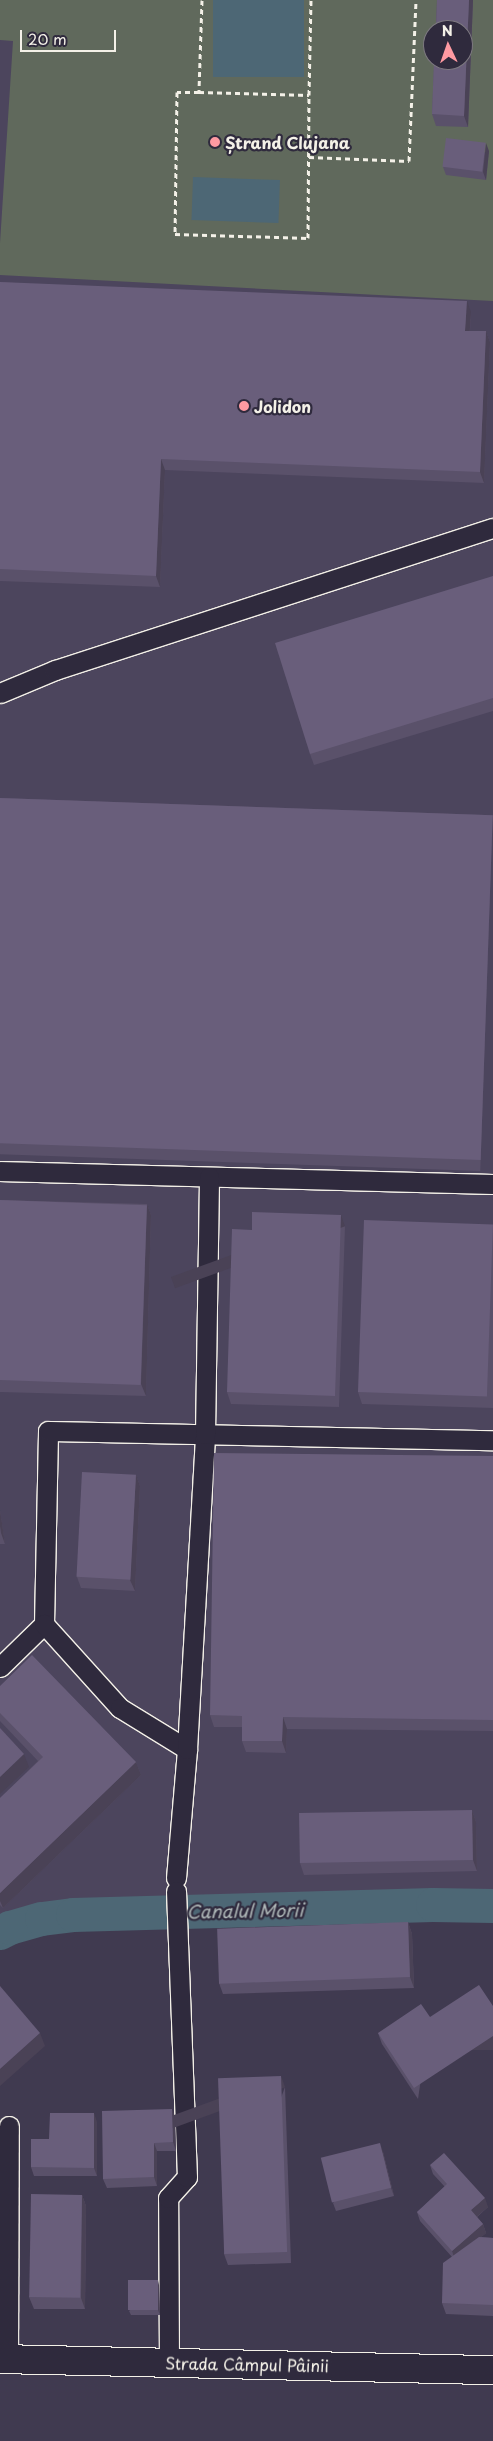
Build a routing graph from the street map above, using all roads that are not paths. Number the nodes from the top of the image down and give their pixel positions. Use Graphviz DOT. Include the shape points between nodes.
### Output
graph roads {
  1 [pos="493,528"];
  2 [pos="0,692"];
  3 [pos="0,1171"];
  4 [pos="209,1177"];
  5 [pos="493,1184"];
  6 [pos="205,1434"];
  7 [pos="493,1440"];
  8 [pos="44,1624"];
  9 [pos="0,1667"];
  10 [pos="187,1749"];
  11 [pos="9,2126"];
  12 [pos="4,2359"];
  13 [pos="169,2363"];
  14 [pos="493,2370"];
  1 -- 2 [label="lane" via="64,667"];
  3 -- 4 [label="lane"];
  4 -- 5 [label="lane"];
  4 -- 6 [label="lane"];
  6 -- 7 [label="lane"];
  6 -- 8 [label="lane" via="48,1431"];
  6 -- 10 [label="lane"];
  8 -- 9 [label="lane"];
  8 -- 10 [label="lane" via="120,1708"];
  10 -- 13 [label="lane" via="176,1885 186,2177 168,2198"];
  11 -- 12 [label="lane"];
  12 -- 13 [label="street, Strada Câmpul Pâinii"];
  13 -- 14 [label="street, Strada Câmpul Pâinii"];
}
